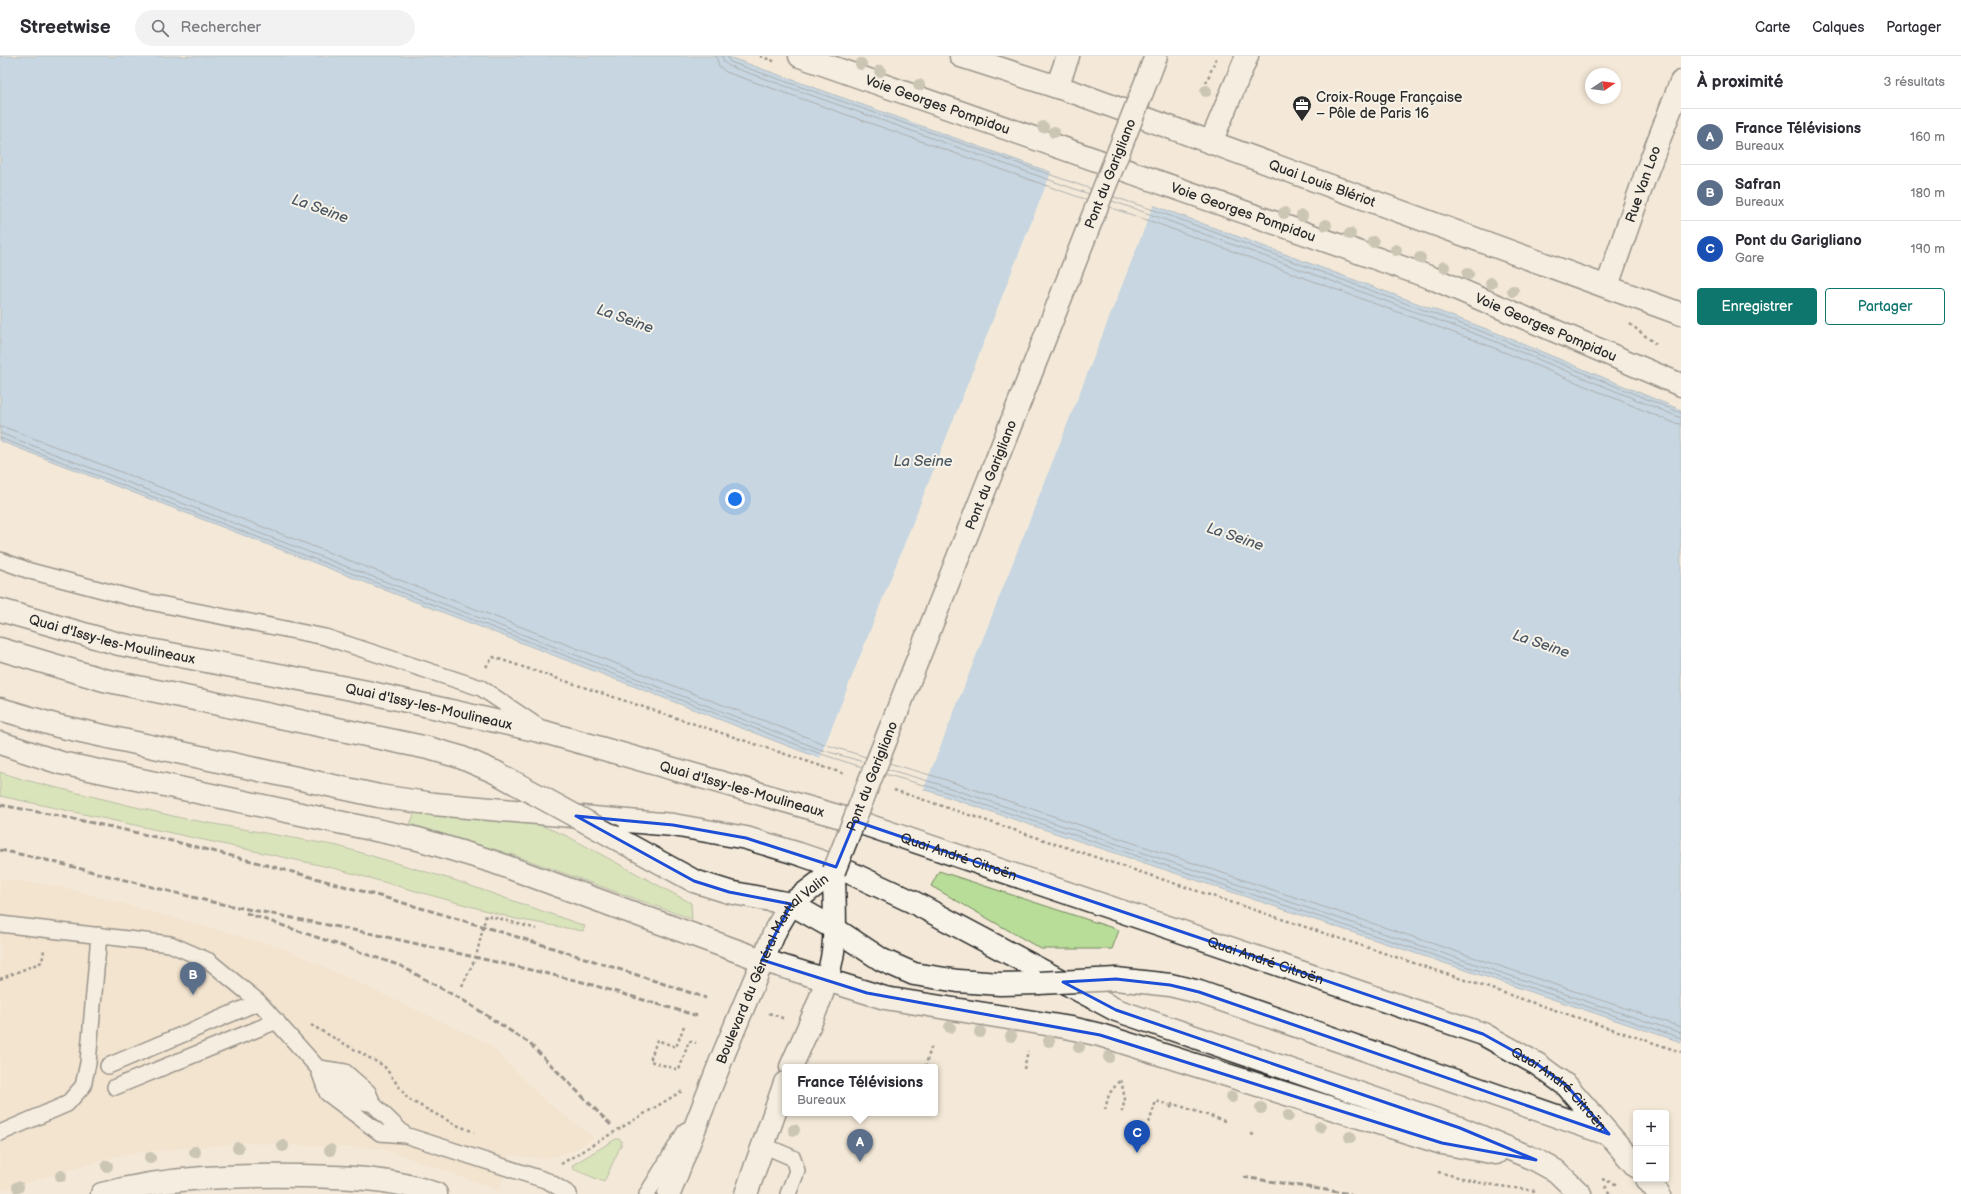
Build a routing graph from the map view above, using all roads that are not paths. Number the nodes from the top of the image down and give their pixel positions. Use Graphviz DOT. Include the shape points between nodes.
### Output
graph roads {
  1 [pos="800,56"];
  2 [pos="962,56"];
  3 [pos="1068,56"];
  4 [pos="1156,56"];
  5 [pos="1247,56"];
  6 [pos="1681,82"];
  7 [pos="1057,87"];
  8 [pos="1211,142"];
  9 [pos="1607,286"];
  10 [pos="1681,314"];
  11 [pos="1681,385"];
  12 [pos="0,560"];
  13 [pos="0,610"];
  14 [pos="0,648"];
  15 [pos="0,709"];
  16 [pos="548,733"];
  17 [pos="0,743"];
  18 [pos="854,821"];
  19 [pos="837,870"];
  20 [pos="791,904"];
  21 [pos="0,924"];
  22 [pos="835,929"];
  23 [pos="99,935"];
  24 [pos="762,960"];
  25 [pos="827,979"];
  26 [pos="260,1002"];
  27 [pos="277,1021"];
  28 [pos="792,1064"];
  29 [pos="108,1066"];
  30 [pos="318,1068"];
  31 [pos="115,1087"];
  32 [pos="710,1090"];
  33 [pos="782,1091"];
  34 [pos="0,1133"];
  35 [pos="1609,1134"];
  36 [pos="405,1135"];
  37 [pos="763,1144"];
  38 [pos="1536,1160"];
  39 [pos="1633,1162"];
  40 [pos="1649,1182"];
  41 [pos="102,1194"];
  42 [pos="436,1194"];
  43 [pos="569,1194"];
  44 [pos="647,1194"];
  45 [pos="669,1194"];
  46 [pos="746,1194"];
  47 [pos="788,1194"];
  48 [pos="1580,1194"];
  49 [pos="1659,1194"];
  1 -- 11 [label="main road, Voie Georges Pompidou" via="1432,278"];
  2 -- 7 [label="main road, Quai Louis Blériot"];
  3 -- 7 [label="main road"];
  4 -- 19 [label="main road, Pont du Garigliano, bridge"];
  5 -- 8 [label="main road"];
  6 -- 9 [label="main road, Rue Van Loo"];
  7 -- 8 [label="main road, Quai Louis Blériot"];
  8 -- 9 [label="main road, Quai Louis Blériot"];
  9 -- 10 [label="main road, Quai Louis Blériot"];
  12 -- 16 [label="lane" via="30,571 140,600 326,636 481,688"];
  13 -- 16 [label="main road, Quai d'Issy-les-Moulineaux" via="119,644 367,692"];
  14 -- 20 [label="main road, bridge" via="104,680 428,748 460,757 495,772 694,881 729,892"];
  15 -- 19 [label="main road" via="58,726 379,796 434,804 673,825 746,838 799,854"];
  16 -- 18 [label="main road, Quai d'Issy-les-Moulineaux"];
  17 -- 24 [label="main road" via="60,763 418,839 491,861"];
  18 -- 35 [label="main road, Quai André Citroën" via="1483,1034 1537,1064 1567,1086"];
  19 -- 20 [label="main road, Boulevard du Général Martial Valin"];
  19 -- 22 [label="main road, Boulevard du Général Martial Valin"];
  19 -- 38 [label="main road" via="913,902 1116,1010 1460,1128"];
  20 -- 22 [label="main road"];
  20 -- 24 [label="main road, Boulevard du Général Martial Valin" via="776,928"];
  21 -- 23 [label="lane"];
  22 -- 25 [label="main road, Boulevard du Général Martial Valin"];
  22 -- 35 [label="main road, bridge" via="882,960 914,974 1000,984 1116,979 1150,982 1200,992"];
  23 -- 26 [label="lane" via="170,944 209,961"];
  23 -- 34 [label="lane" via="88,1063 83,1086 68,1104"];
  24 -- 25 [label="main road"];
  24 -- 32 [label="main road, Boulevard du Général Martial Valin"];
  25 -- 28 [label="main road, Boulevard du Général Martial Valin"];
  25 -- 38 [label="main road" via="885,998 1100,1035 1442,1143"];
  26 -- 27 [label="lane"];
  26 -- 29 [label="lane"];
  27 -- 30 [label="lane"];
  27 -- 31 [label="lane"];
  30 -- 36 [label="lane" via="345,1072 368,1092 372,1104"];
  30 -- 36 [label="lane" via="327,1094 380,1133"];
  32 -- 44 [label="lane"];
  32 -- 45 [label="main road, Boulevard du Général Martial Valin"];
  33 -- 37 [label="main road"];
  35 -- 39 [label="main road, Quai André Citroën"];
  36 -- 43 [label="lane" via="548,1181"];
  37 -- 46 [label="main road"];
  37 -- 47 [label="lane" via="793,1158 797,1171"];
  38 -- 48 [label="main road" via="1556,1171"];
  40 -- 49 [label="main road"];
  41 -- 42 [label="main road" via="151,1184 272,1175 387,1181"];
}
